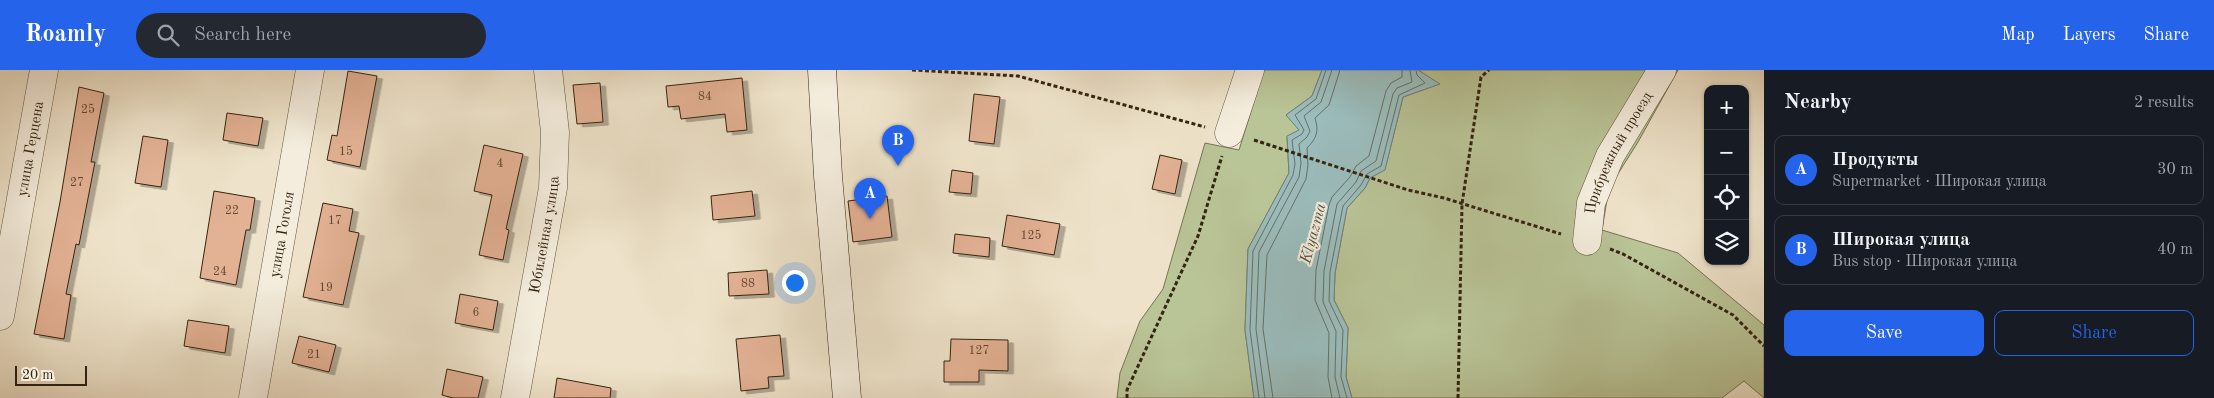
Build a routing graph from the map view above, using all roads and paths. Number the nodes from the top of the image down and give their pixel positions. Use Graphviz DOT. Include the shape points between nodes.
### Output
graph roads {
  1 [pos="44,70"];
  2 [pos="310,70"];
  3 [pos="548,70"];
  4 [pos="822,70"];
  5 [pos="912,70"];
  6 [pos="1250,70"];
  7 [pos="1488,70"];
  8 [pos="1662,70"];
  9 [pos="1229,134"];
  10 [pos="1274,146"];
  11 [pos="1408,190"];
  12 [pos="1587,241"];
  13 [pos="0,316"];
  14 [pos="253,398"];
  15 [pos="515,398"];
  16 [pos="847,398"];
  17 [pos="1128,398"];
  18 [pos="1458,398"];
  1 -- 13 [label="street, улица Герцена"];
  2 -- 14 [label="street, улица Гоголя"];
  3 -- 15 [label="street, Юбилейная улица" via="555,132 553,188"];
  4 -- 16 [label="street"];
  5 -- 9 [label="path" via="1018,76"];
  6 -- 9 [label="street"];
  7 -- 18 [label="path" via="1481,77 1462,204"];
  8 -- 12 [label="street, Прибрежный проезд" via="1610,156 1591,203"];
  9 -- 17 [label="path" via="1198,236 1127,390"];
  10 -- 11 [label="path"];
}
